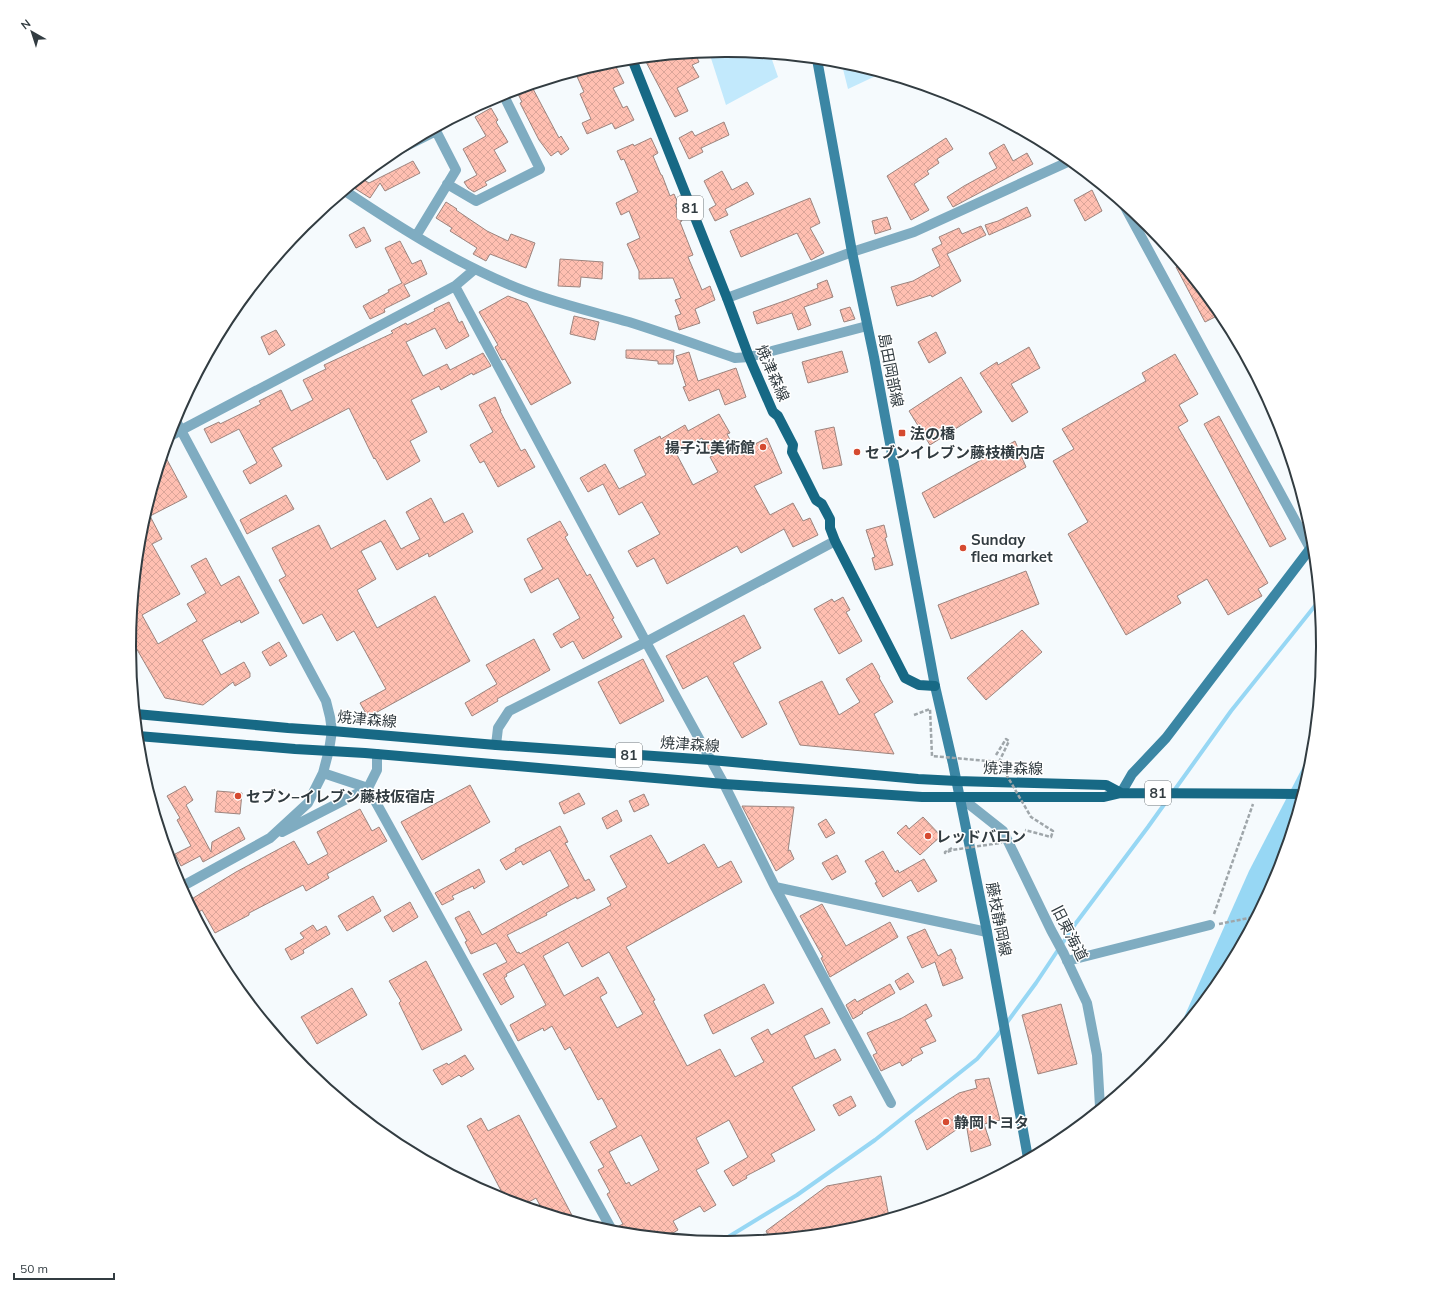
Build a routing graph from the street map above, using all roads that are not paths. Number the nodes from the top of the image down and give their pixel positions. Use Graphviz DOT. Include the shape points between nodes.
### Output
graph roads {
  1 [pos="634,64"];
  2 [pos="819,65"];
  3 [pos="506,100"];
  4 [pos="437,133"];
  5 [pos="1064,164"];
  6 [pos="448,184"];
  7 [pos="349,193"];
  8 [pos="1132,219"];
  9 [pos="416,236"];
  10 [pos="852,252"];
  11 [pos="475,269"];
  12 [pos="455,286"];
  13 [pos="727,298"];
  14 [pos="867,326"];
  15 [pos="749,357"];
  16 [pos="179,426"];
  17 [pos="181,430"];
  18 [pos="177,432"];
  19 [pos="1305,535"];
  20 [pos="835,541"];
  21 [pos="1307,552"];
  22 [pos="646,642"];
  23 [pos="936,686"];
  24 [pos="141,714"];
  25 [pos="332,731"];
  26 [pos="144,737"];
  27 [pos="496,745"];
  28 [pos="329,750"];
  29 [pos="377,754"];
  30 [pos="711,760"];
  31 [pos="323,773"];
  32 [pos="957,782"];
  33 [pos="724,784"];
  34 [pos="368,788"];
  35 [pos="1121,793"];
  36 [pos="1296,794"];
  37 [pos="960,797"];
  38 [pos="270,838"];
  39 [pos="186,884"];
  40 [pos="775,887"];
  41 [pos="1210,925"];
  42 [pos="986,932"];
  43 [pos="1066,958"];
  44 [pos="1100,1102"];
  45 [pos="891,1103"];
  46 [pos="1027,1153"];
  47 [pos="609,1224"];
  1 -- 13 [label="main road, 焼津森線 / 81"];
  2 -- 10 [label="main road, 島田岡部線"];
  3 -- 6 [label="street" via="540,168 476,201"];
  4 -- 6 [label="street" via="456,170"];
  5 -- 10 [label="street" via="914,232"];
  6 -- 9 [label="street"];
  7 -- 9 [label="street"];
  8 -- 19 [label="street"];
  9 -- 11 [label="street"];
  10 -- 13 [label="street"];
  10 -- 14 [label="main road, 島田岡部線"];
  11 -- 12 [label="street"];
  11 -- 15 [label="street" via="554,301 629,322 735,358"];
  12 -- 17 [label="street"];
  12 -- 22 [label="street"];
  13 -- 15 [label="main road, 焼津森線 / 81"];
  14 -- 15 [label="street"];
  14 -- 23 [label="main road, 島田岡部線"];
  15 -- 20 [label="main road, 焼津森線 / 81" via="773,412 778,416 793,445 792,452 816,500 822,504 830,519"];
  16 -- 17 [label="street"];
  17 -- 18 [label="street"];
  17 -- 25 [label="street" via="326,701"];
  20 -- 22 [label="street"];
  20 -- 23 [label="main road, 焼津森線 / 81" via="906,678 919,685"];
  21 -- 35 [label="main road" via="1166,738 1132,774"];
  22 -- 27 [label="street" via="509,711 498,728"];
  22 -- 30 [label="street"];
  23 -- 32 [label="main road, 藤枝静岡線"];
  24 -- 25 [label="main road, 焼津森線 / 81"];
  25 -- 27 [label="main road, 焼津森線 / 81"];
  25 -- 28 [label="street"];
  26 -- 28 [label="main road, 焼津森線 / 81"];
  27 -- 30 [label="main road, 焼津森線 / 81"];
  28 -- 29 [label="main road, 焼津森線 / 81"];
  28 -- 31 [label="street"];
  29 -- 33 [label="main road, 焼津森線 / 81"];
  29 -- 34 [label="street" via="377,770"];
  30 -- 32 [label="main road, 焼津森線 / 81"];
  30 -- 33 [label="street"];
  31 -- 34 [label="street"];
  31 -- 38 [label="street" via="308,803"];
  32 -- 35 [label="main road, 焼津森線 / 81" via="1106,785"];
  32 -- 37 [label="main road, 藤枝静岡線"];
  33 -- 37 [label="main road, 焼津森線 / 81" via="922,798"];
  33 -- 40 [label="street"];
  34 -- 38 [label="street"];
  34 -- 47 [label="street"];
  35 -- 36 [label="main road, 焼津森線 / 81"];
  35 -- 37 [label="main road, 焼津森線 / 81" via="1104,797"];
  37 -- 42 [label="main road, 藤枝静岡線"];
  37 -- 43 [label="street, 旧東海道" via="1003,830"];
  38 -- 39 [label="street"];
  40 -- 42 [label="street"];
  40 -- 45 [label="street"];
  41 -- 43 [label="street"];
  42 -- 46 [label="main road, 藤枝静岡線"];
  43 -- 44 [label="street, 旧東海道" via="1087,1003 1097,1055"];
}
